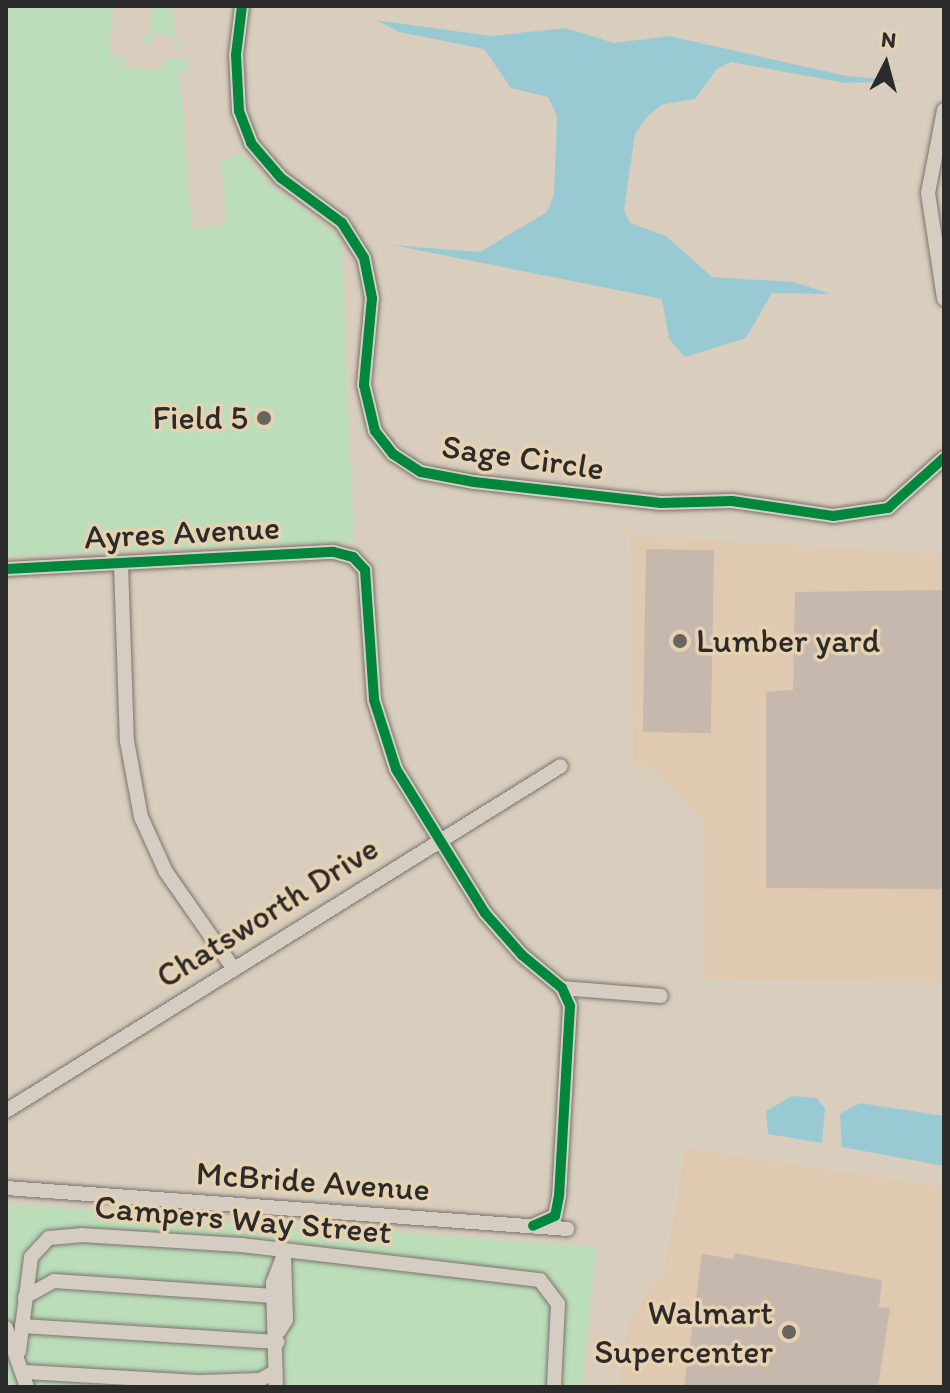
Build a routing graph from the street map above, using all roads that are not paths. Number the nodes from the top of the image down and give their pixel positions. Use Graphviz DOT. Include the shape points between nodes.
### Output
graph roads {
  1 [pos="242,6"];
  2 [pos="944,110"];
  3 [pos="944,299"];
  4 [pos="944,458"];
  5 [pos="121,564"];
  6 [pos="6,569"];
  7 [pos="561,766"];
  8 [pos="438,841"];
  9 [pos="234,969"];
  10 [pos="562,988"];
  11 [pos="661,996"];
  12 [pos="6,1111"];
  13 [pos="6,1188"];
  14 [pos="533,1226"];
  15 [pos="568,1229"];
  16 [pos="284,1255"];
  17 [pos="273,1296"];
  18 [pos="25,1297"];
  19 [pos="22,1326"];
  20 [pos="6,1328"];
  21 [pos="278,1337"];
  22 [pos="19,1351"];
  23 [pos="276,1371"];
  24 [pos="26,1379"];
  25 [pos="276,1387"];
  26 [pos="554,1387"];
  1 -- 4 [label="street, Sage Circle" via="236,55 239,111 251,143 281,178 342,223 364,258 372,298 364,385 375,431 393,454 421,472 474,482 661,503 732,501 833,516 888,508"];
  2 -- 3 [label="street" via="928,193"];
  5 -- 6 [label="street, Ayres Avenue"];
  5 -- 8 [label="street, Ayres Avenue" via="334,552 358,561 369,582 379,725 396,769"];
  5 -- 9 [label="street" via="128,755 141,817 166,872"];
  7 -- 8 [label="street, Chatsworth Drive"];
  8 -- 9 [label="street, Chatsworth Drive"];
  8 -- 10 [label="street" via="494,925"];
  9 -- 12 [label="street, Chatsworth Drive"];
  10 -- 11 [label="street"];
  10 -- 14 [label="street" via="571,1017 559,1196 555,1216"];
  13 -- 14 [label="street, McBride Avenue"];
  14 -- 15 [label="street, McBride Avenue"];
  16 -- 17 [label="street"];
  16 -- 18 [label="street, Campers Way Street" via="241,1245 61,1235 37,1246"];
  16 -- 21 [label="street" via="286,1320"];
  16 -- 26 [label="street, Campers Way Street" via="528,1276 550,1287 560,1324"];
  17 -- 18 [label="street" via="54,1281"];
  17 -- 21 [label="street"];
  18 -- 19 [label="street, Campers Way Street"];
  19 -- 21 [label="street"];
  19 -- 22 [label="street, Campers Way Street"];
  20 -- 22 [label="street"];
  21 -- 23 [label="street"];
  22 -- 24 [label="street"];
  23 -- 24 [label="street" via="234,1382"];
  23 -- 25 [label="street"];
}
